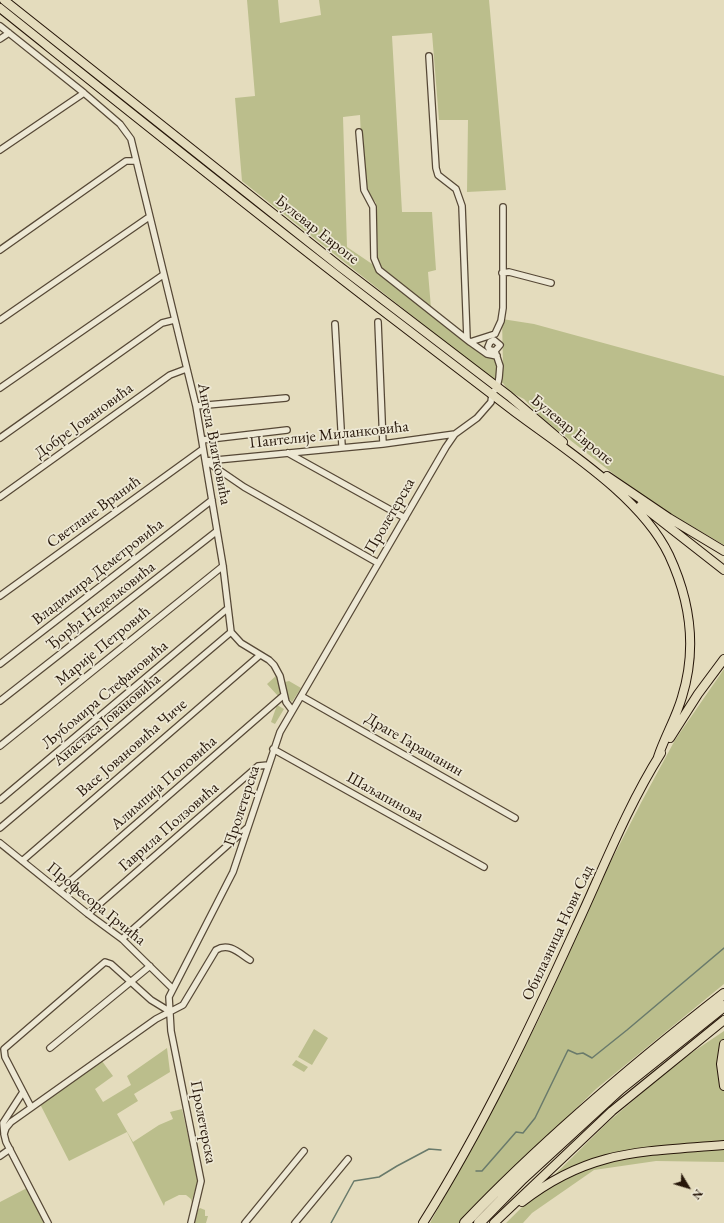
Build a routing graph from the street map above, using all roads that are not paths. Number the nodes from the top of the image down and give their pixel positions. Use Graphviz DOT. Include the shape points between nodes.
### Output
graph roads {
  1 [pos="4,0"];
  2 [pos="0,8"];
  3 [pos="0,26"];
  4 [pos="9,33"];
  5 [pos="0,39"];
  6 [pos="429,56"];
  7 [pos="84,93"];
  8 [pos="359,132"];
  9 [pos="0,150"];
  10 [pos="136,161"];
  11 [pos="503,207"];
  12 [pos="149,217"];
  13 [pos="0,250"];
  14 [pos="502,273"];
  15 [pos="164,275"];
  16 [pos="551,284"];
  17 [pos="0,320"];
  18 [pos="174,320"];
  19 [pos="378,322"];
  20 [pos="335,324"];
  21 [pos="495,337"];
  22 [pos="468,340"];
  23 [pos="496,354"];
  24 [pos="186,369"];
  25 [pos="0,388"];
  26 [pos="494,390"];
  27 [pos="286,398"];
  28 [pos="196,406"];
  29 [pos="288,430"];
  30 [pos="455,434"];
  31 [pos="0,438"];
  32 [pos="202,440"];
  33 [pos="383,444"];
  34 [pos="342,446"];
  35 [pos="202,449"];
  36 [pos="288,453"];
  37 [pos="206,462"];
  38 [pos="612,483"];
  39 [pos="0,497"];
  40 [pos="212,500"];
  41 [pos="405,518"];
  42 [pos="217,531"];
  43 [pos="724,551"];
  44 [pos="378,563"];
  45 [pos="223,566"];
  46 [pos="724,570"];
  47 [pos="0,596"];
  48 [pos="228,609"];
  49 [pos="231,632"];
  50 [pos="260,655"];
  51 [pos="724,659"];
  52 [pos="0,664"];
  53 [pos="284,695"];
  54 [pos="301,696"];
  55 [pos="0,701"];
  56 [pos="292,710"];
  57 [pos="0,746"];
  58 [pos="273,749"];
  59 [pos="658,757"];
  60 [pos="268,765"];
  61 [pos="0,800"];
  62 [pos="515,818"];
  63 [pos="248,827"];
  64 [pos="0,828"];
  65 [pos="0,843"];
  66 [pos="22,861"];
  67 [pos="484,867"];
  68 [pos="60,890"];
  69 [pos="88,914"];
  70 [pos="122,939"];
  71 [pos="250,960"];
  72 [pos="150,966"];
  73 [pos="131,983"];
  74 [pos="172,988"];
  75 [pos="724,994"];
  76 [pos="724,1006"];
  77 [pos="169,1011"];
  78 [pos="724,1020"];
  79 [pos="724,1044"];
  80 [pos="50,1048"];
  81 [pos="724,1086"];
  82 [pos="23,1092"];
  83 [pos="31,1108"];
  84 [pos="4,1134"];
  85 [pos="724,1145"];
  86 [pos="10,1149"];
  87 [pos="304,1151"];
  88 [pos="0,1156"];
  89 [pos="348,1159"];
  90 [pos="495,1222"];
  91 [pos="48,1223"];
  92 [pos="191,1223"];
  93 [pos="246,1223"];
  94 [pos="295,1223"];
  95 [pos="423,1223"];
  96 [pos="465,1223"];
  97 [pos="479,1223"];
  1 -- 26 [label="main road, Булевар Европе"];
  2 -- 26 [label="main road, Булевар Европе" via="331,271"];
  3 -- 4 [label="street, Ангела Влатковића"];
  4 -- 5 [label="street"];
  4 -- 7 [label="street, Ангела Влатковића"];
  6 -- 22 [label="street" via="436,168 438,176 456,189 462,206"];
  7 -- 9 [label="street"];
  7 -- 10 [label="street, Ангела Влатковића" via="124,129 131,139"];
  8 -- 22 [label="street" via="364,190 373,207 374,258 379,270"];
  10 -- 12 [label="street, Ангела Влатковића"];
  10 -- 13 [label="street" via="126,161"];
  11 -- 14 [label="street"];
  12 -- 15 [label="street, Ангела Влатковића"];
  12 -- 17 [label="street"];
  14 -- 16 [label="street" via="509,272"];
  14 -- 21 [label="street" via="503,308"];
  15 -- 18 [label="street, Ангела Влатковића"];
  15 -- 25 [label="street"];
  18 -- 24 [label="street, Ангела Влатковића"];
  18 -- 31 [label="street" via="162,323"];
  19 -- 33 [label="street"];
  20 -- 34 [label="street"];
  21 -- 22 [label="street"];
  21 -- 23 [label="street, Пролетерска" via="500,345"];
  22 -- 23 [label="street" via="487,354"];
  23 -- 26 [label="street, Пролетерска" via="500,372"];
  24 -- 28 [label="street, Ангела Влатковића"];
  24 -- 39 [label="street, Добре Јовановића" via="170,375"];
  26 -- 30 [label="street, Пролетерска" via="486,410"];
  26 -- 38 [label="main road, Булевар Европе"];
  27 -- 28 [label="street"];
  28 -- 32 [label="street, Ангела Влатковића"];
  29 -- 32 [label="street"];
  30 -- 33 [label="street, Пантелије Миланковића"];
  30 -- 41 [label="street, Пролетерска"];
  32 -- 35 [label="street, Ангела Влатковића"];
  33 -- 34 [label="street, Пантелије Миланковића"];
  34 -- 36 [label="street, Пантелије Миланковића"];
  35 -- 37 [label="street, Ангела Влатковића"];
  35 -- 47 [label="street, Светлане Вранић"];
  36 -- 37 [label="street, Пантелије Миланковића"];
  36 -- 41 [label="street"];
  37 -- 40 [label="street, Ангела Влатковића"];
  37 -- 44 [label="street" via="244,487"];
  38 -- 43 [label="main road"];
  38 -- 46 [label="main road"];
  38 -- 59 [label="main road" via="642,516 664,546 681,584 688,612 690,645 685,686"];
  40 -- 42 [label="street, Ангела Влатковића"];
  40 -- 52 [label="street, Владимира Деметровића"];
  41 -- 44 [label="street, Пролетерска"];
  42 -- 45 [label="street, Ангела Влатковића"];
  42 -- 55 [label="street, Ђорђа Недељковића"];
  44 -- 54 [label="street, Пролетерска"];
  45 -- 48 [label="street, Ангела Влатковића"];
  45 -- 57 [label="street, Марије Петровић"];
  48 -- 49 [label="street, Ангела Влатковића"];
  48 -- 61 [label="street, Љубомира Стефановића"];
  49 -- 50 [label="street" via="241,643"];
  49 -- 64 [label="street, Анастаса Јовановића"];
  50 -- 53 [label="street" via="274,665 280,676"];
  50 -- 66 [label="street, Васе Јовановића Чиче"];
  51 -- 59 [label="main road, Обилазница Нови Сад" via="698,694"];
  53 -- 56 [label="street"];
  53 -- 68 [label="street, Алимпија Поповића"];
  54 -- 56 [label="street, Пролетерска"];
  54 -- 62 [label="street, Драге Гарашанин"];
  56 -- 58 [label="street, Пролетерска"];
  58 -- 60 [label="street, Пролетерска"];
  58 -- 67 [label="street, Шаљапинова"];
  59 -- 95 [label="main road, Обилазница Нови Сад" via="623,825 518,1051"];
  60 -- 63 [label="street, Пролетерска"];
  60 -- 69 [label="street, Гаврила Ползовића" via="258,766"];
  63 -- 70 [label="street"];
  63 -- 74 [label="street, Пролетерска" via="233,872"];
  65 -- 66 [label="street, Професора Грчића"];
  66 -- 68 [label="street, Професора Грчића"];
  68 -- 69 [label="street, Професора Грчића"];
  69 -- 70 [label="street, Професора Грчића"];
  70 -- 72 [label="street, Професора Грчића"];
  71 -- 77 [label="street" via="229,947 216,950 183,1005"];
  72 -- 73 [label="street"];
  72 -- 74 [label="street, Професора Грчића"];
  73 -- 77 [label="street"];
  73 -- 80 [label="street"];
  73 -- 82 [label="street" via="111,964 104,962 6,1046 4,1052"];
  74 -- 77 [label="street, Пролетерска"];
  75 -- 96 [label="highway" via="583,1108"];
  76 -- 97 [label="highway" via="608,1100"];
  77 -- 83 [label="street"];
  77 -- 92 [label="street, Пролетерска" via="201,1181"];
  78 -- 90 [label="main road" via="612,1111"];
  79 -- 81 [label="main road" via="721,1064"];
  82 -- 83 [label="street"];
  82 -- 84 [label="street" via="3,1123"];
  83 -- 84 [label="street" via="11,1122"];
  84 -- 86 [label="street"];
  85 -- 90 [label="main road" via="633,1153 588,1163 538,1189"];
  86 -- 88 [label="street"];
  86 -- 91 [label="street"];
  87 -- 93 [label="street"];
  89 -- 94 [label="street"];
}
